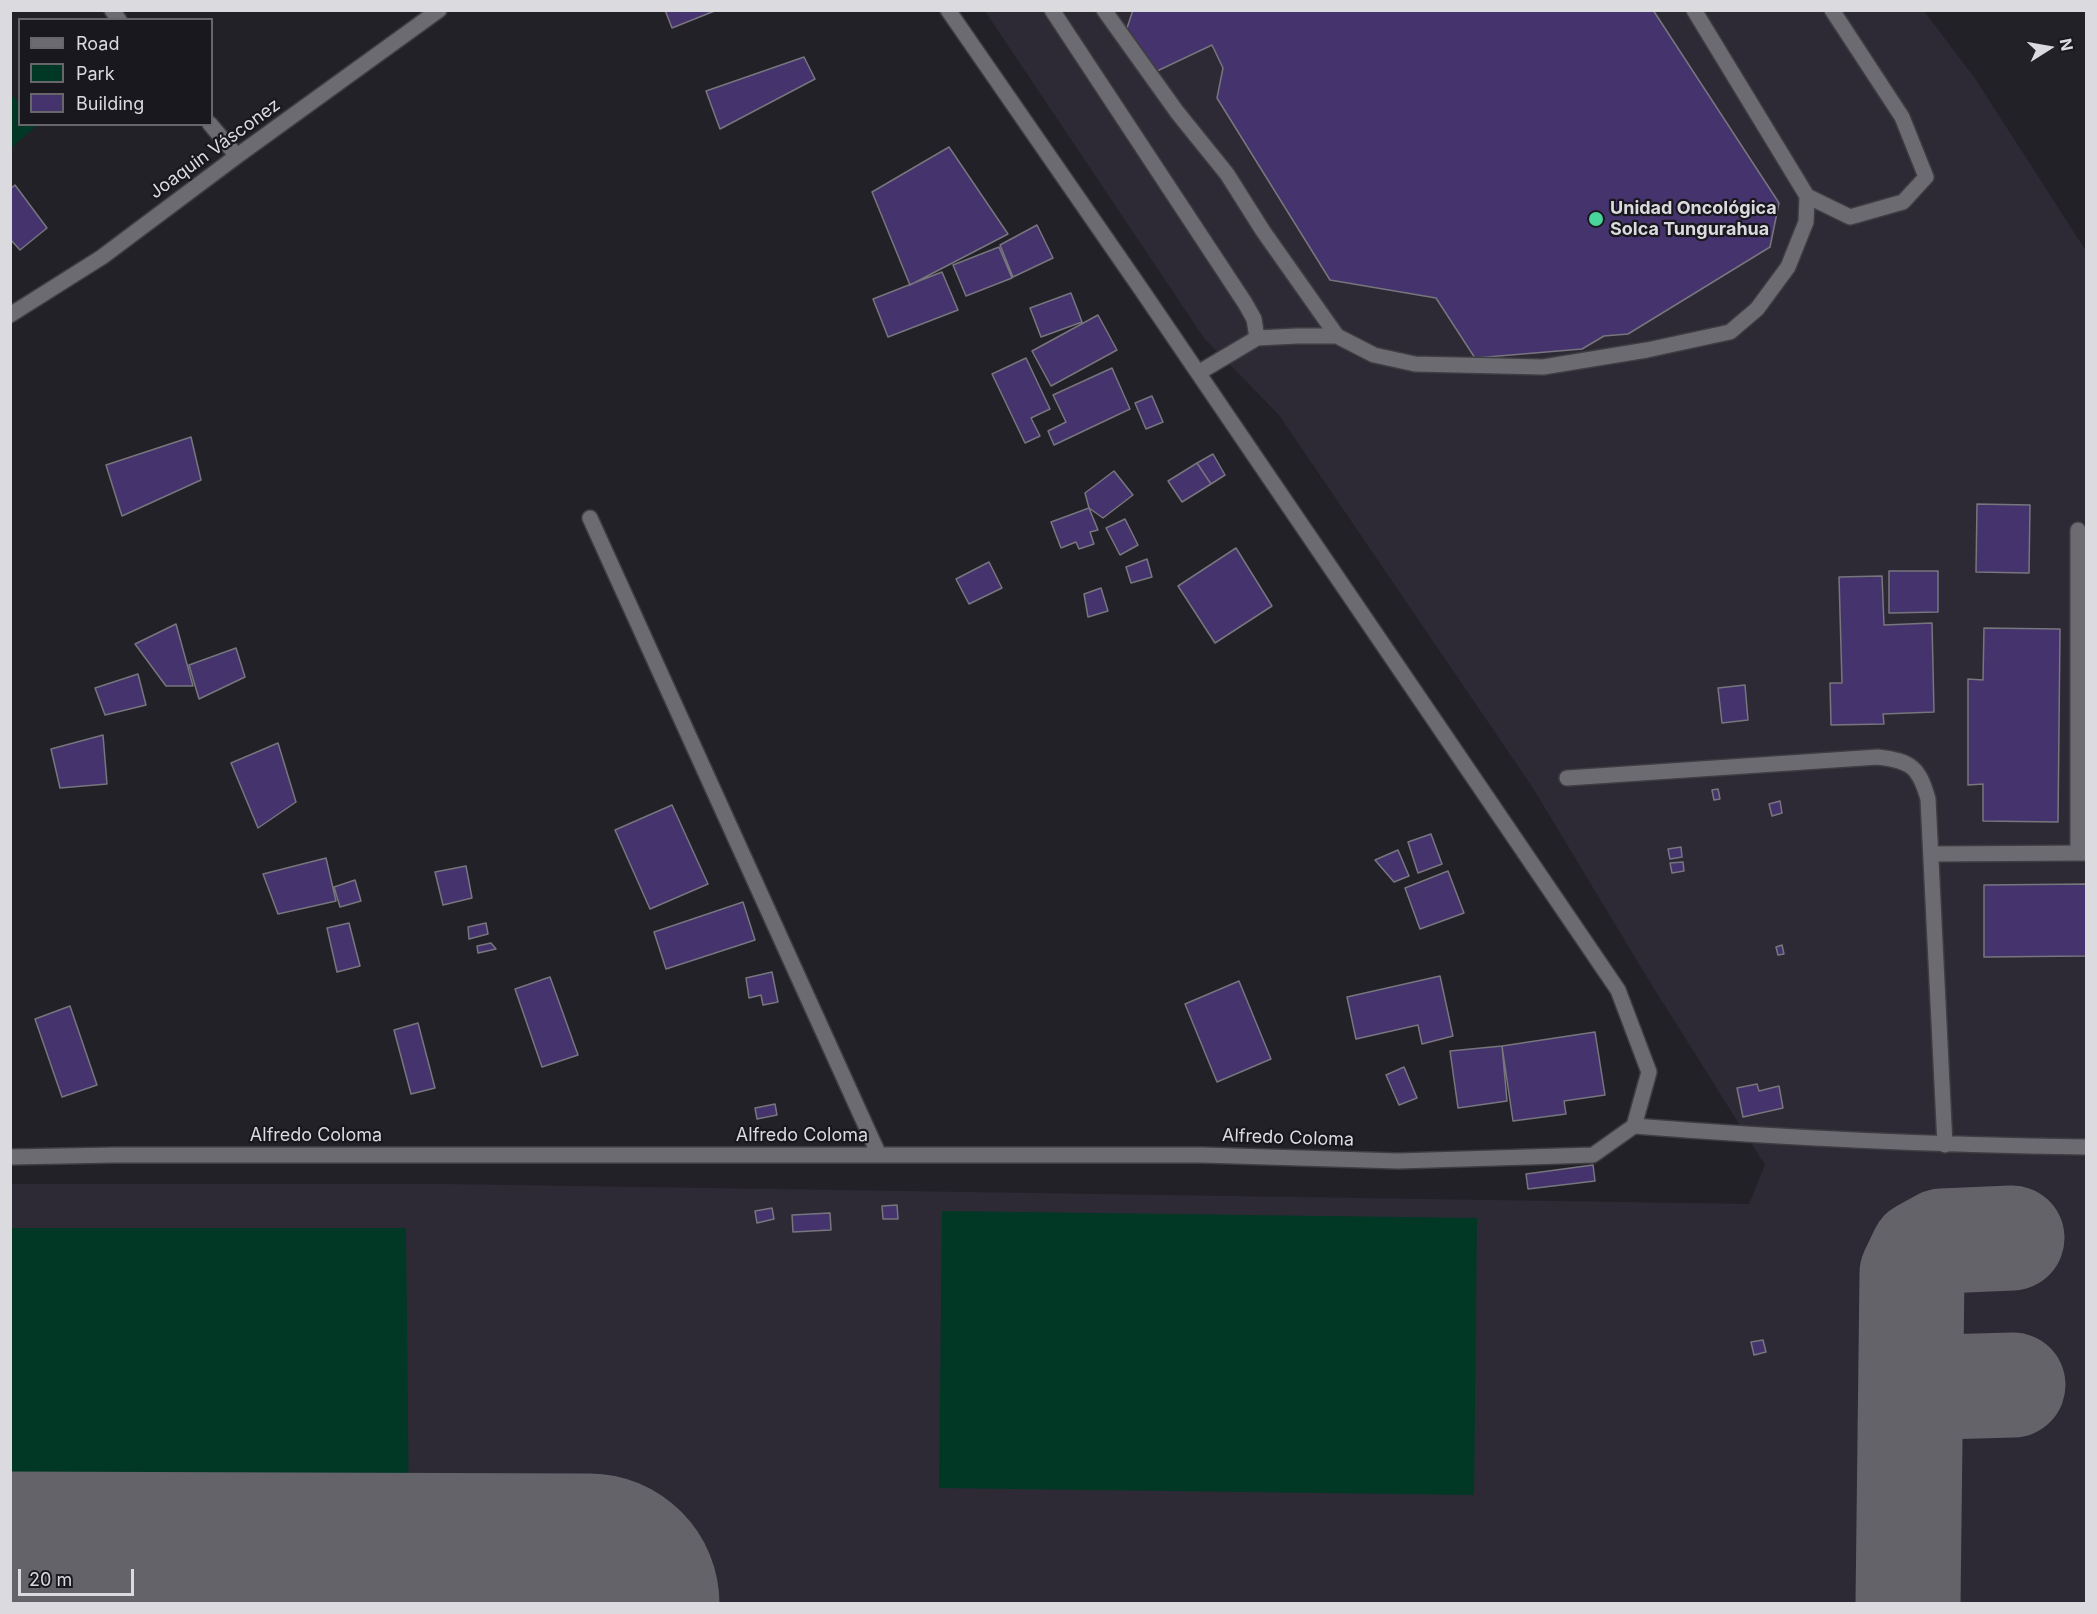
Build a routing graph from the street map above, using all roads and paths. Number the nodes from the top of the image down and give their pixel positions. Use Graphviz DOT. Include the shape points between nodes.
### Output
graph roads {
  1 [pos="439,10"];
  2 [pos="948,10"];
  3 [pos="1052,10"];
  4 [pos="1104,10"];
  5 [pos="1694,10"];
  6 [pos="1832,10"];
  7 [pos="212,126"];
  8 [pos="237,156"];
  9 [pos="1807,196"];
  10 [pos="10,315"];
  11 [pos="1337,336"];
  12 [pos="1257,338"];
  13 [pos="1198,373"];
  14 [pos="590,518"];
  15 [pos="2078,530"];
  16 [pos="1567,778"];
  17 [pos="2082,853"];
  18 [pos="1930,854"];
  19 [pos="1634,1126"];
  20 [pos="1945,1145"];
  21 [pos="2086,1147"];
  22 [pos="879,1155"];
  23 [pos="10,1157"];
  1 -- 8 [label="street, Joaquin Vásconez"];
  2 -- 13 [label="street"];
  3 -- 12 [label="street" via="1245,303 1254,319"];
  4 -- 11 [label="street" via="1227,174"];
  5 -- 9 [label="street"];
  6 -- 9 [label="street" via="1902,117 1926,177 1903,202 1850,217"];
  7 -- 8 [label="street"];
  8 -- 10 [label="street, Joaquin Vásconez" via="102,257"];
  9 -- 11 [label="street" via="1806,222 1788,267 1757,309 1730,332 1544,367 1415,364 1374,355"];
  11 -- 12 [label="street"];
  12 -- 13 [label="street"];
  13 -- 19 [label="street" via="1618,990 1648,1072"];
  14 -- 22 [label="street"];
  15 -- 17 [label="street"];
  16 -- 18 [label="street" via="1878,757 1898,759 1922,778 1928,799"];
  17 -- 18 [label="street"];
  18 -- 20 [label="street"];
  19 -- 20 [label="street"];
  19 -- 22 [label="street, Alfredo Coloma" via="1593,1155 1398,1161 1202,1155"];
  20 -- 21 [label="street"];
  22 -- 23 [label="street, Alfredo Coloma"];
}
